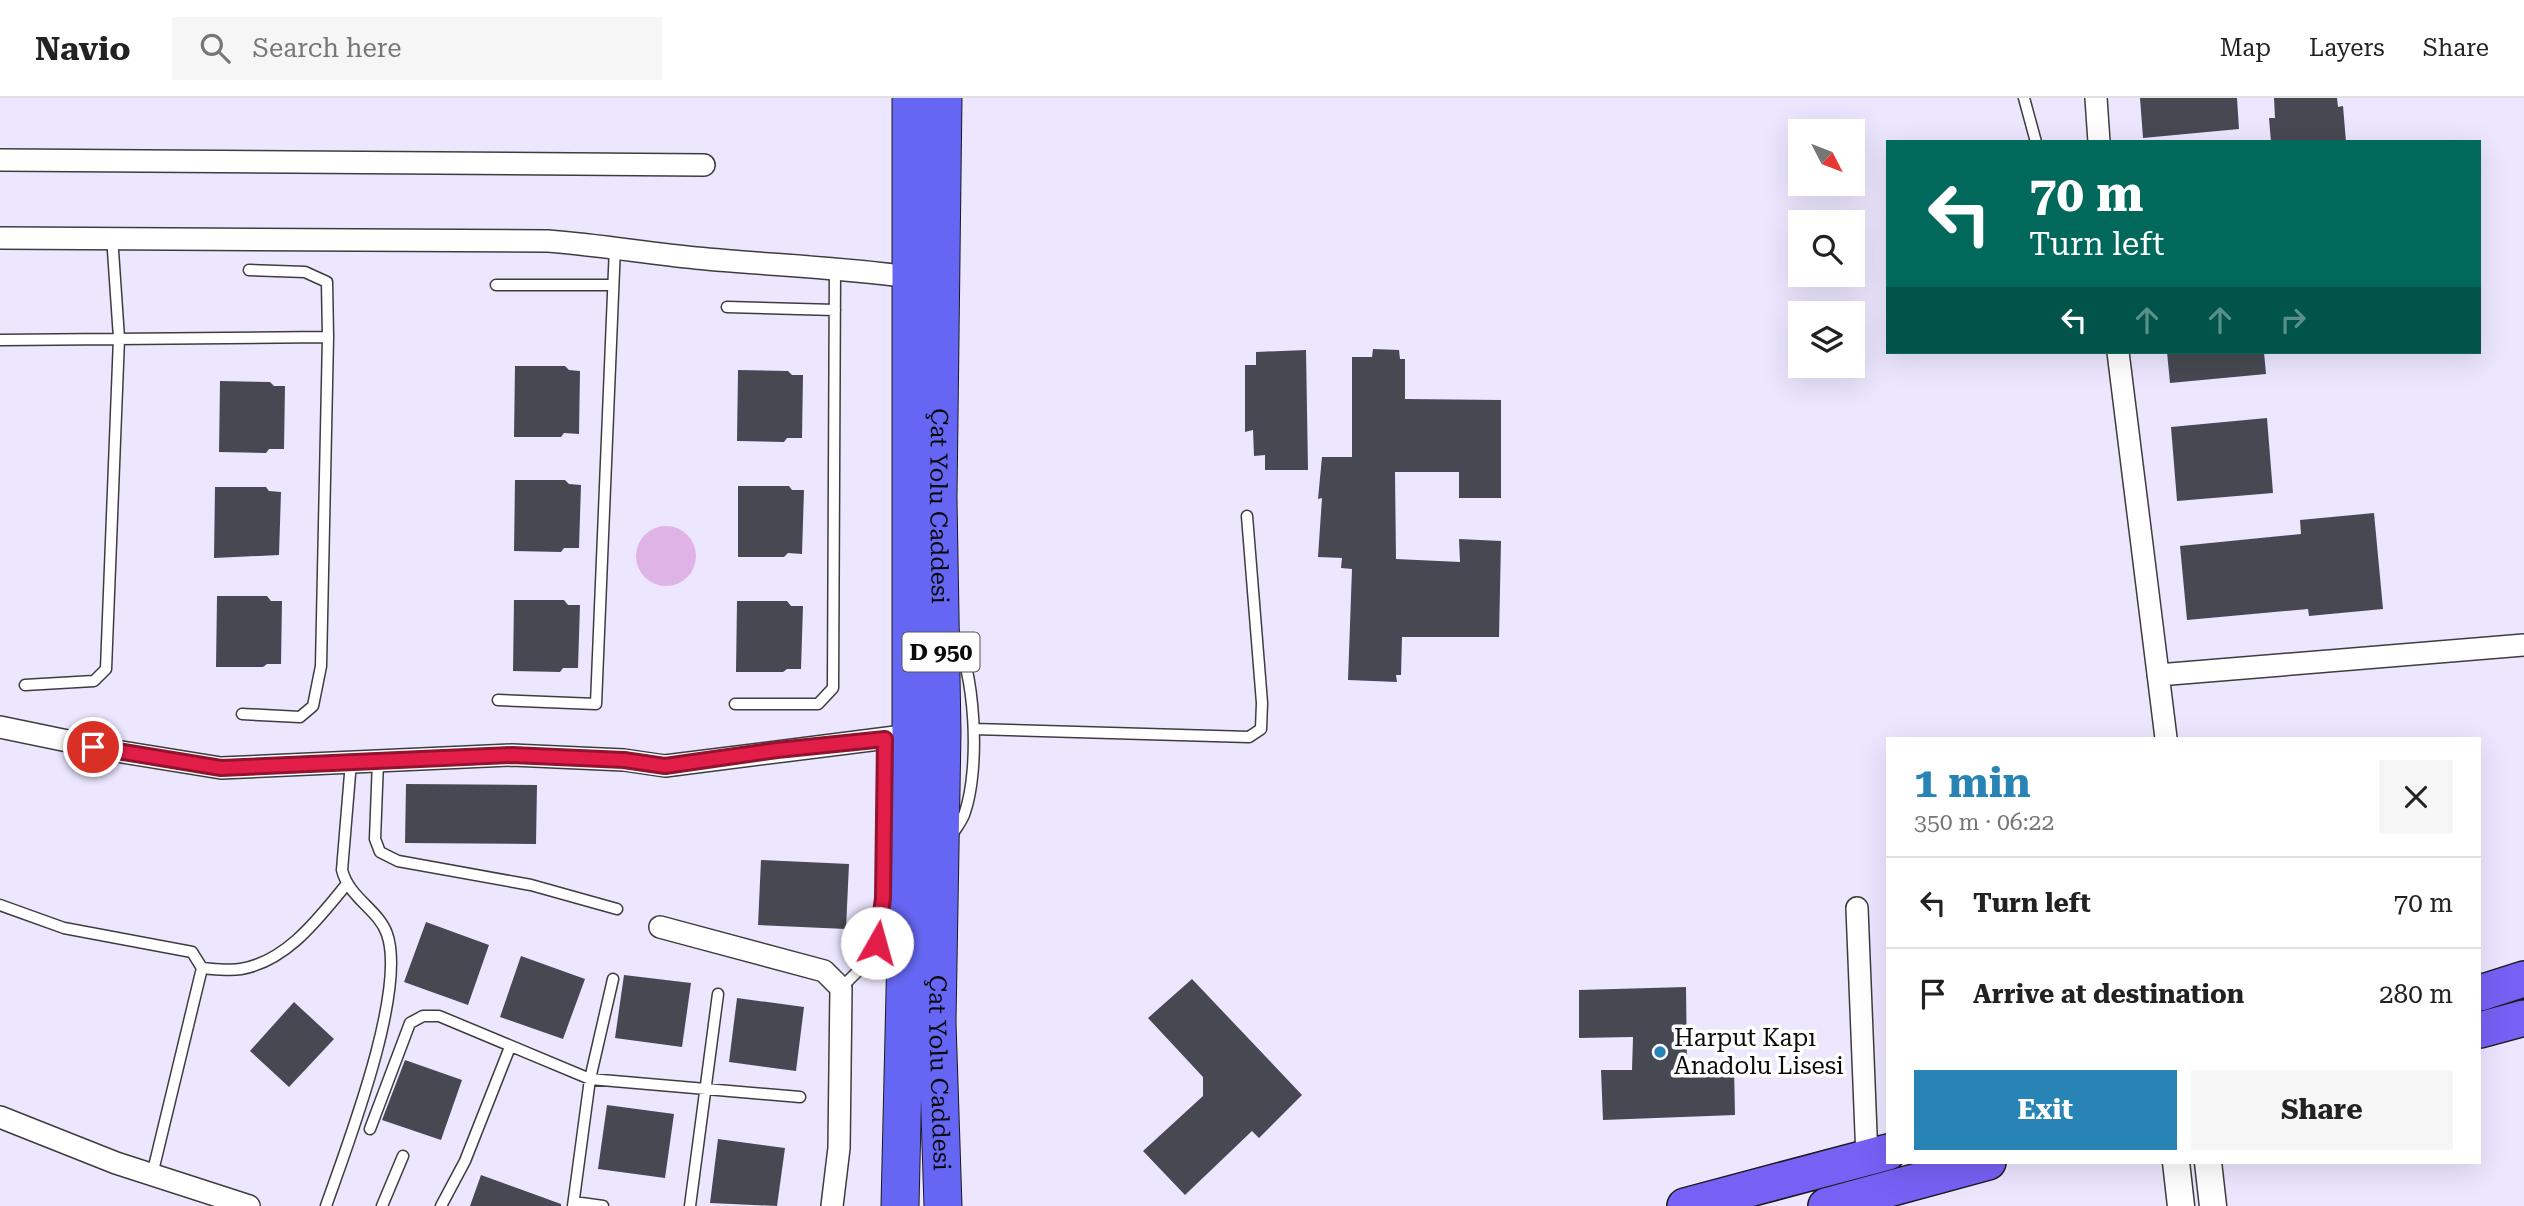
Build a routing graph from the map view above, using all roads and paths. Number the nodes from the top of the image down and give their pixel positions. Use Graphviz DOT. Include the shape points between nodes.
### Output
graph roads {
  1 [pos="911,98"];
  2 [pos="943,98"];
  3 [pos="2024,98"];
  4 [pos="2096,98"];
  5 [pos="2035,140"];
  6 [pos="2099,140"];
  7 [pos="0,160"];
  8 [pos="704,164"];
  9 [pos="112,236"];
  10 [pos="0,238"];
  11 [pos="615,246"];
  12 [pos="835,267"];
  13 [pos="249,270"];
  14 [pos="909,277"];
  15 [pos="496,285"];
  16 [pos="613,285"];
  17 [pos="727,307"];
  18 [pos="835,310"];
  19 [pos="328,337"];
  20 [pos="119,338"];
  21 [pos="0,340"];
  22 [pos="2118,354"];
  23 [pos="1247,516"];
  24 [pos="940,610"];
  25 [pos="2524,645"];
  26 [pos="2158,676"];
  27 [pos="24,685"];
  28 [pos="498,700"];
  29 [pos="735,705"];
  30 [pos="242,714"];
  31 [pos="0,727"];
  32 [pos="974,729"];
  33 [pos="898,737"];
  34 [pos="2166,737"];
  35 [pos="377,761"];
  36 [pos="351,762"];
  37 [pos="940,856"];
  38 [pos="346,885"];
  39 [pos="0,905"];
  40 [pos="1857,908"];
  41 [pos="617,909"];
  42 [pos="660,927"];
  43 [pos="202,968"];
  44 [pos="614,979"];
  45 [pos="2524,979"];
  46 [pos="841,988"];
  47 [pos="2481,993"];
  48 [pos="718,995"];
  49 [pos="2524,1018"];
  50 [pos="2481,1030"];
  51 [pos="510,1047"];
  52 [pos="590,1079"];
  53 [pos="706,1088"];
  54 [pos="800,1097"];
  55 [pos="0,1116"];
  56 [pos="370,1129"];
  57 [pos="1877,1155"];
  58 [pos="403,1156"];
  59 [pos="1980,1164"];
  60 [pos="2176,1164"];
  61 [pos="2208,1164"];
  62 [pos="152,1175"];
  63 [pos="574,1204"];
  64 [pos="249,1206"];
  65 [pos="326,1206"];
  66 [pos="382,1206"];
  67 [pos="441,1206"];
  68 [pos="603,1206"];
  69 [pos="691,1206"];
  70 [pos="832,1206"];
  71 [pos="900,1206"];
  72 [pos="943,1206"];
  73 [pos="1685,1206"];
  74 [pos="1826,1206"];
  75 [pos="2181,1206"];
  76 [pos="2213,1206"];
  1 -- 14 [label="highway, Çat Yolu Caddesi / D 950"];
  2 -- 24 [label="highway, Çat Yolu Caddesi / D 950"];
  3 -- 5 [label="lane"];
  4 -- 6 [label="street"];
  7 -- 8 [label="street"];
  9 -- 10 [label="street"];
  9 -- 11 [label="street" via="548,241"];
  9 -- 20 [label="lane"];
  11 -- 12 [label="street" via="696,258"];
  11 -- 16 [label="lane"];
  12 -- 14 [label="street"];
  12 -- 18 [label="lane"];
  13 -- 19 [label="lane" via="305,272 327,282"];
  14 -- 33 [label="highway, Çat Yolu Caddesi / D 950"];
  15 -- 16 [label="lane"];
  16 -- 28 [label="lane" via="596,704"];
  17 -- 18 [label="lane"];
  18 -- 29 [label="lane" via="833,688 818,704"];
  19 -- 20 [label="lane"];
  19 -- 30 [label="lane" via="321,666 313,706 300,716"];
  20 -- 21 [label="lane"];
  20 -- 27 [label="lane" via="106,669 94,681"];
  22 -- 26 [label="street"];
  23 -- 32 [label="lane" via="1261,729 1249,737"];
  24 -- 32 [label="lane" via="961,646"];
  24 -- 37 [label="highway, Çat Yolu Caddesi / D 950"];
  25 -- 26 [label="street"];
  26 -- 34 [label="street"];
  31 -- 36 [label="street" via="221,768"];
  32 -- 37 [label="lane" via="974,765 965,813"];
  33 -- 35 [label="street" via="665,766 512,755"];
  33 -- 46 [label="lane" via="877,943 865,964"];
  33 -- 71 [label="highway, Çat Yolu Caddesi / D 950"];
  35 -- 36 [label="street"];
  35 -- 41 [label="lane" via="375,839 380,852 398,861 531,885"];
  36 -- 38 [label="lane" via="342,870"];
  37 -- 72 [label="highway, Çat Yolu Caddesi / D 950" via="937,1022"];
  38 -- 43 [label="lane" via="312,927 272,959 240,969"];
  38 -- 65 [label="lane" via="387,932 393,965 369,1081"];
  39 -- 43 [label="lane" via="64,928 192,952"];
  40 -- 57 [label="street"];
  42 -- 46 [label="street" via="824,971"];
  43 -- 62 [label="lane"];
  44 -- 52 [label="lane"];
  45 -- 47 [label="main road"];
  46 -- 70 [label="street" via="839,1149"];
  48 -- 53 [label="lane"];
  49 -- 50 [label="main road"];
  51 -- 52 [label="lane"];
  51 -- 56 [label="lane" via="439,1016 423,1016 410,1023"];
  51 -- 67 [label="lane" via="465,1161"];
  52 -- 53 [label="lane"];
  52 -- 63 [label="lane"];
  53 -- 54 [label="lane"];
  53 -- 69 [label="lane"];
  55 -- 62 [label="street"];
  57 -- 73 [label="main road"];
  58 -- 66 [label="lane"];
  59 -- 74 [label="main road"];
  60 -- 75 [label="street"];
  61 -- 76 [label="street"];
  62 -- 64 [label="street"];
  63 -- 68 [label="lane"];
}
